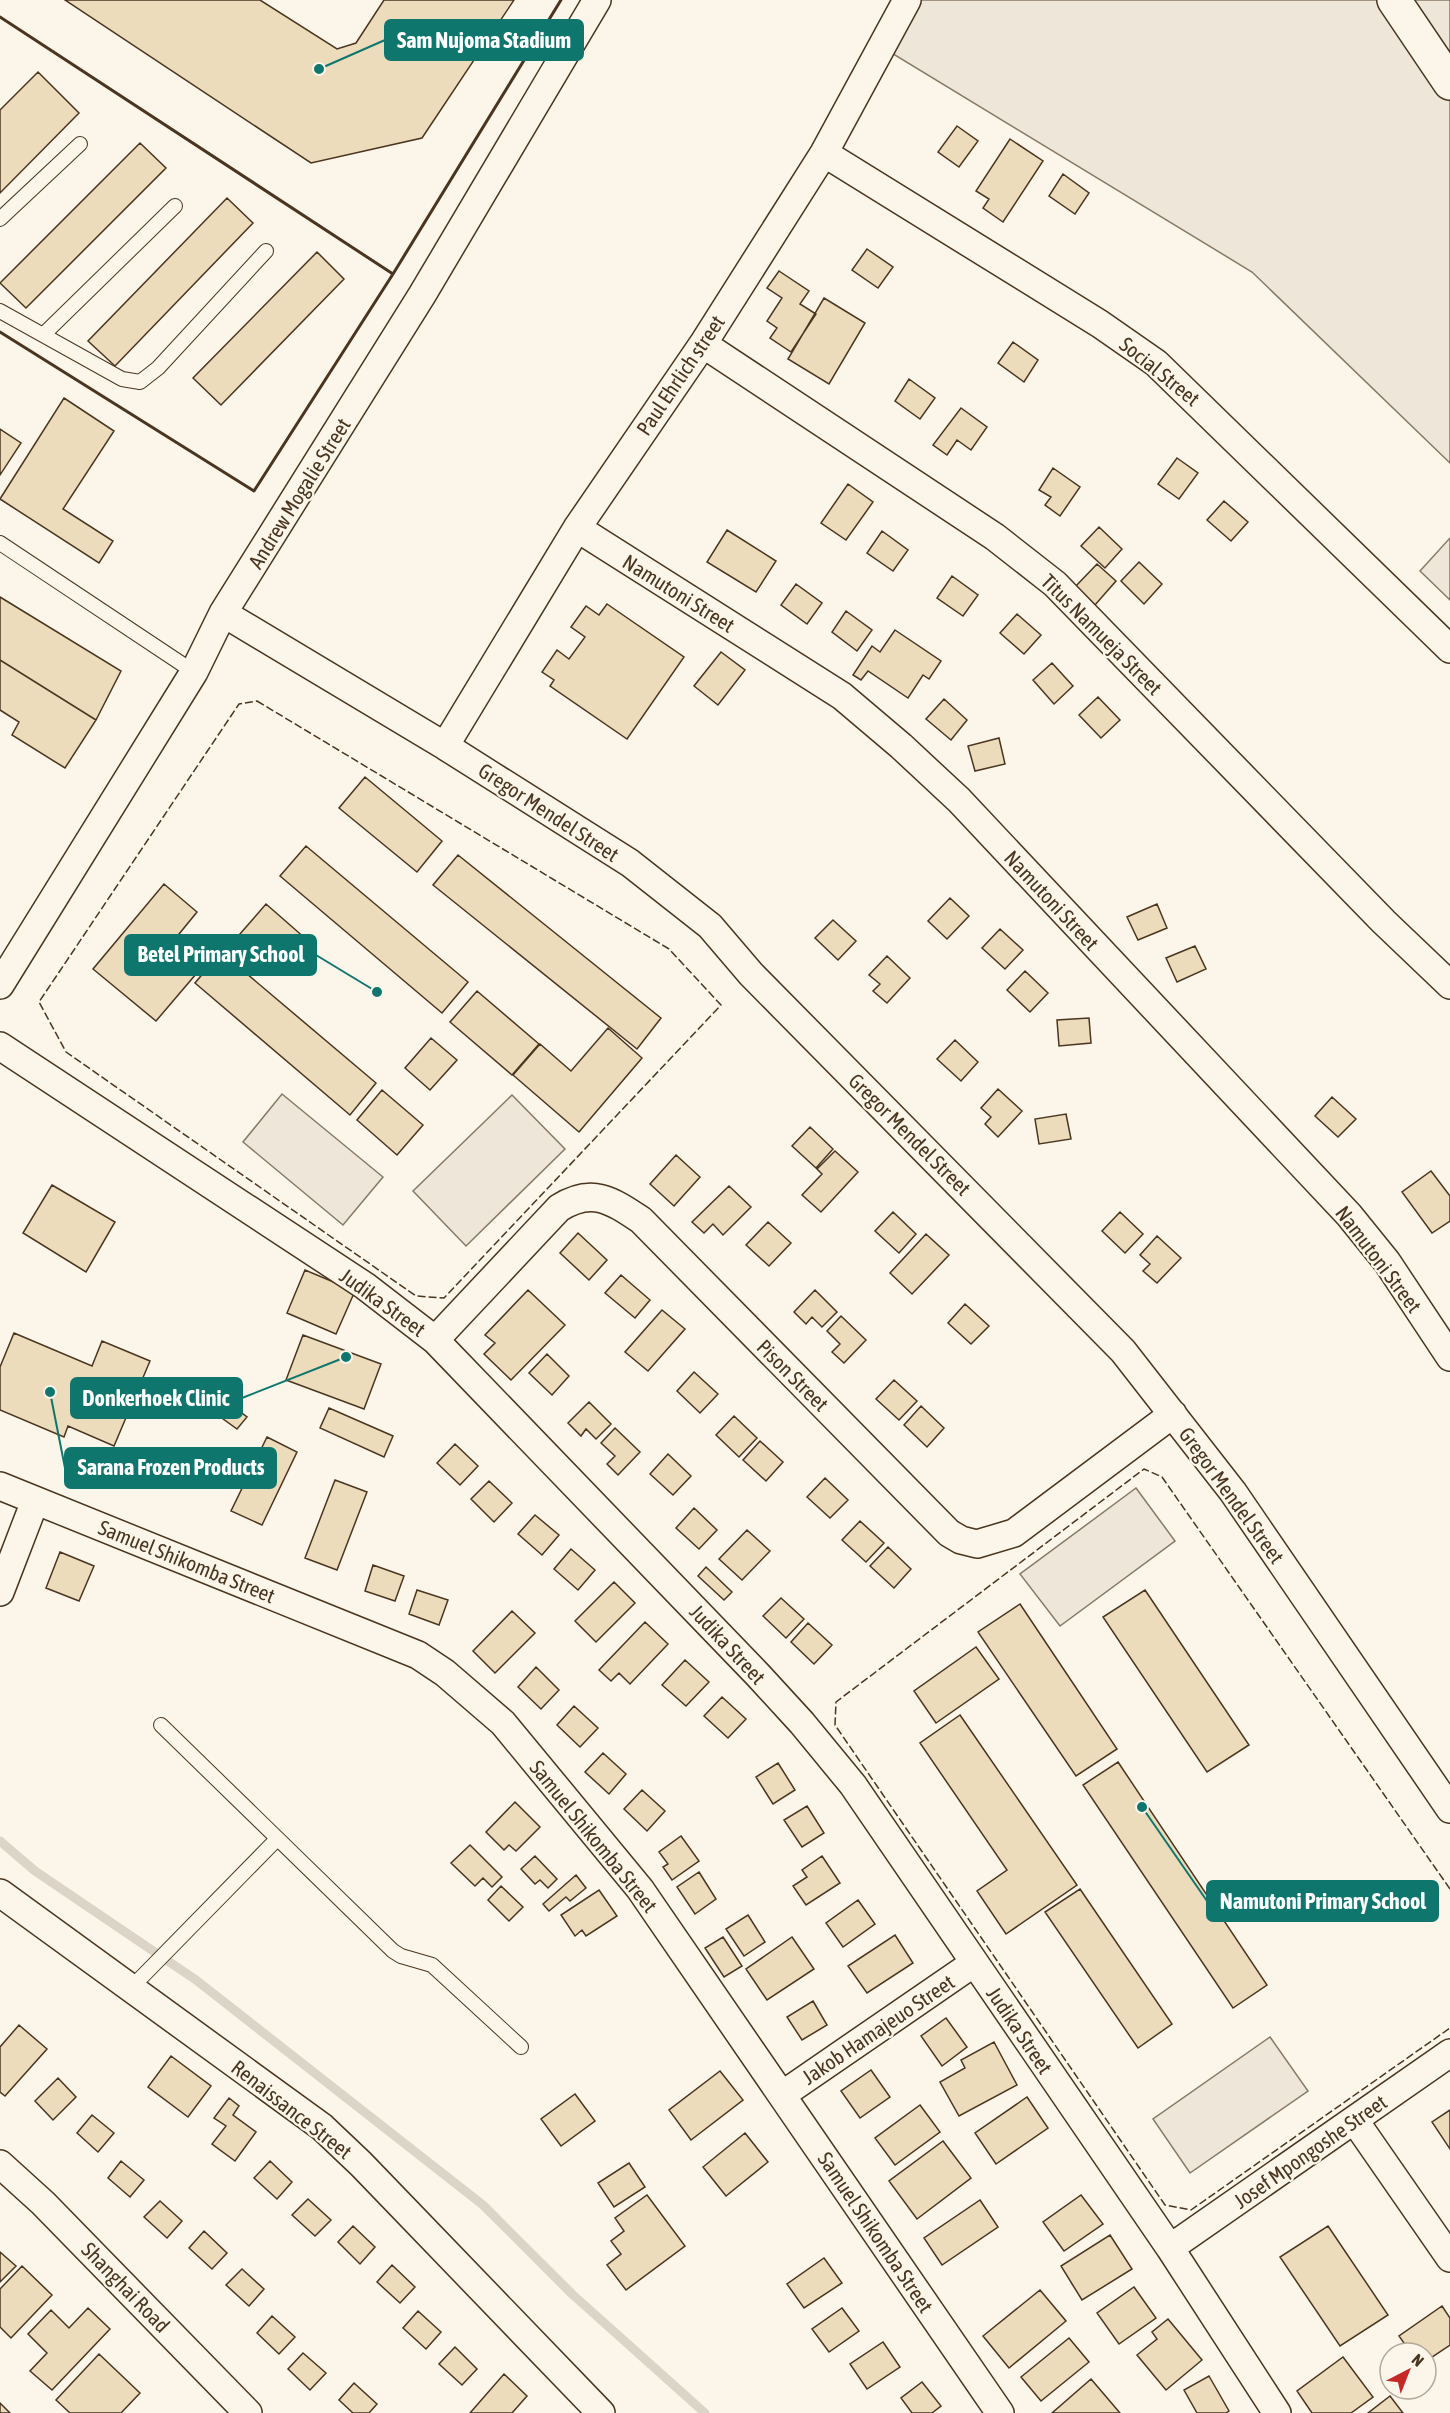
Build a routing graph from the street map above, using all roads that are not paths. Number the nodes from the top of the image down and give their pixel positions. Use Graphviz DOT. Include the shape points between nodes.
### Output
graph roads {
  1 [pos="597,0"];
  2 [pos="907,0"];
  3 [pos="1394,0"];
  4 [pos="1450,83"];
  5 [pos="80,144"];
  6 [pos="824,153"];
  7 [pos="175,206"];
  8 [pos="0,219"];
  9 [pos="266,251"];
  10 [pos="0,311"];
  11 [pos="43,335"];
  12 [pos="703,344"];
  13 [pos="577,528"];
  14 [pos="0,543"];
  15 [pos="223,613"];
  16 [pos="1450,649"];
  17 [pos="194,672"];
  18 [pos="445,746"];
  19 [pos="0,985"];
  20 [pos="1450,985"];
  21 [pos="0,1046"];
  22 [pos="435,1340"];
  23 [pos="1450,1357"];
  24 [pos="1173,1414"];
  25 [pos="0,1486"];
  26 [pos="35,1501"];
  27 [pos="0,1592"];
  28 [pos="161,1725"];
  29 [pos="1450,1809"];
  30 [pos="277,1839"];
  31 [pos="0,1893"];
  32 [pos="974,1963"];
  33 [pos="130,1989"];
  34 [pos="521,2047"];
  35 [pos="1450,2053"];
  36 [pos="782,2095"];
  37 [pos="1355,2121"];
  38 [pos="0,2164"];
  39 [pos="1170,2248"];
  40 [pos="1450,2258"];
  41 [pos="248,2413"];
  42 [pos="602,2413"];
  43 [pos="1000,2413"];
  44 [pos="1277,2413"];
  1 -- 15 [label="street, Andrew Mogalie Street" via="422,295"];
  2 -- 6 [label="street, Paul Ehrlich street"];
  3 -- 4 [label="street"];
  5 -- 8 [label="lane"];
  6 -- 12 [label="street, Paul Ehrlich street"];
  6 -- 16 [label="street, Social Street" via="1100,324 1156,363"];
  7 -- 11 [label="lane"];
  9 -- 11 [label="lane" via="158,368 140,382 122,379"];
  10 -- 11 [label="lane"];
  12 -- 13 [label="street, Paul Ehrlich street"];
  12 -- 20 [label="street, Titus Namueja Street" via="995,537 1055,584"];
  13 -- 18 [label="street, Paul Ehrlich street"];
  13 -- 23 [label="street, Namutoni Street" via="842,696 959,800 1349,1215 1387,1262"];
  14 -- 17 [label="lane"];
  15 -- 17 [label="street, Andrew Mogalie Street"];
  15 -- 18 [label="street, Gregor Mendel Street"];
  17 -- 19 [label="street, Andrew Mogalie Street"];
  18 -- 24 [label="street, Gregor Mendel Street" via="630,863 710,926 751,974 1123,1351"];
  21 -- 22 [label="street, Judika Street" via="365,1286"];
  22 -- 24 [label="street, Pison Street" via="559,1208 576,1197 596,1197 619,1205 641,1220 949,1533 961,1540 977,1544 1014,1533"];
  22 -- 32 [label="street, Judika Street" via="802,1723 853,1785"];
  24 -- 29 [label="street, Gregor Mendel Street" via="1233,1492"];
  25 -- 26 [label="street, Samuel Shikomba Street"];
  26 -- 27 [label="street"];
  26 -- 36 [label="street, Samuel Shikomba Street" via="418,1655 445,1673 503,1723 640,1889"];
  28 -- 30 [label="lane"];
  30 -- 33 [label="lane"];
  30 -- 34 [label="lane" via="393,1951 432,1965"];
  31 -- 33 [label="street, Renaissance Street"];
  32 -- 36 [label="street, Jakob Hamajeuo Street"];
  32 -- 39 [label="street, Judika Street"];
  33 -- 42 [label="street, Renaissance Street" via="340,2144"];
  35 -- 37 [label="street, Josef Mpongoshe Street"];
  36 -- 43 [label="street, Samuel Shikomba Street"];
  37 -- 39 [label="street, Josef Mpongoshe Street"];
  37 -- 40 [label="street"];
  38 -- 41 [label="street, Shanghai Road" via="93,2252"];
  39 -- 44 [label="street, Judika Street"];
}
